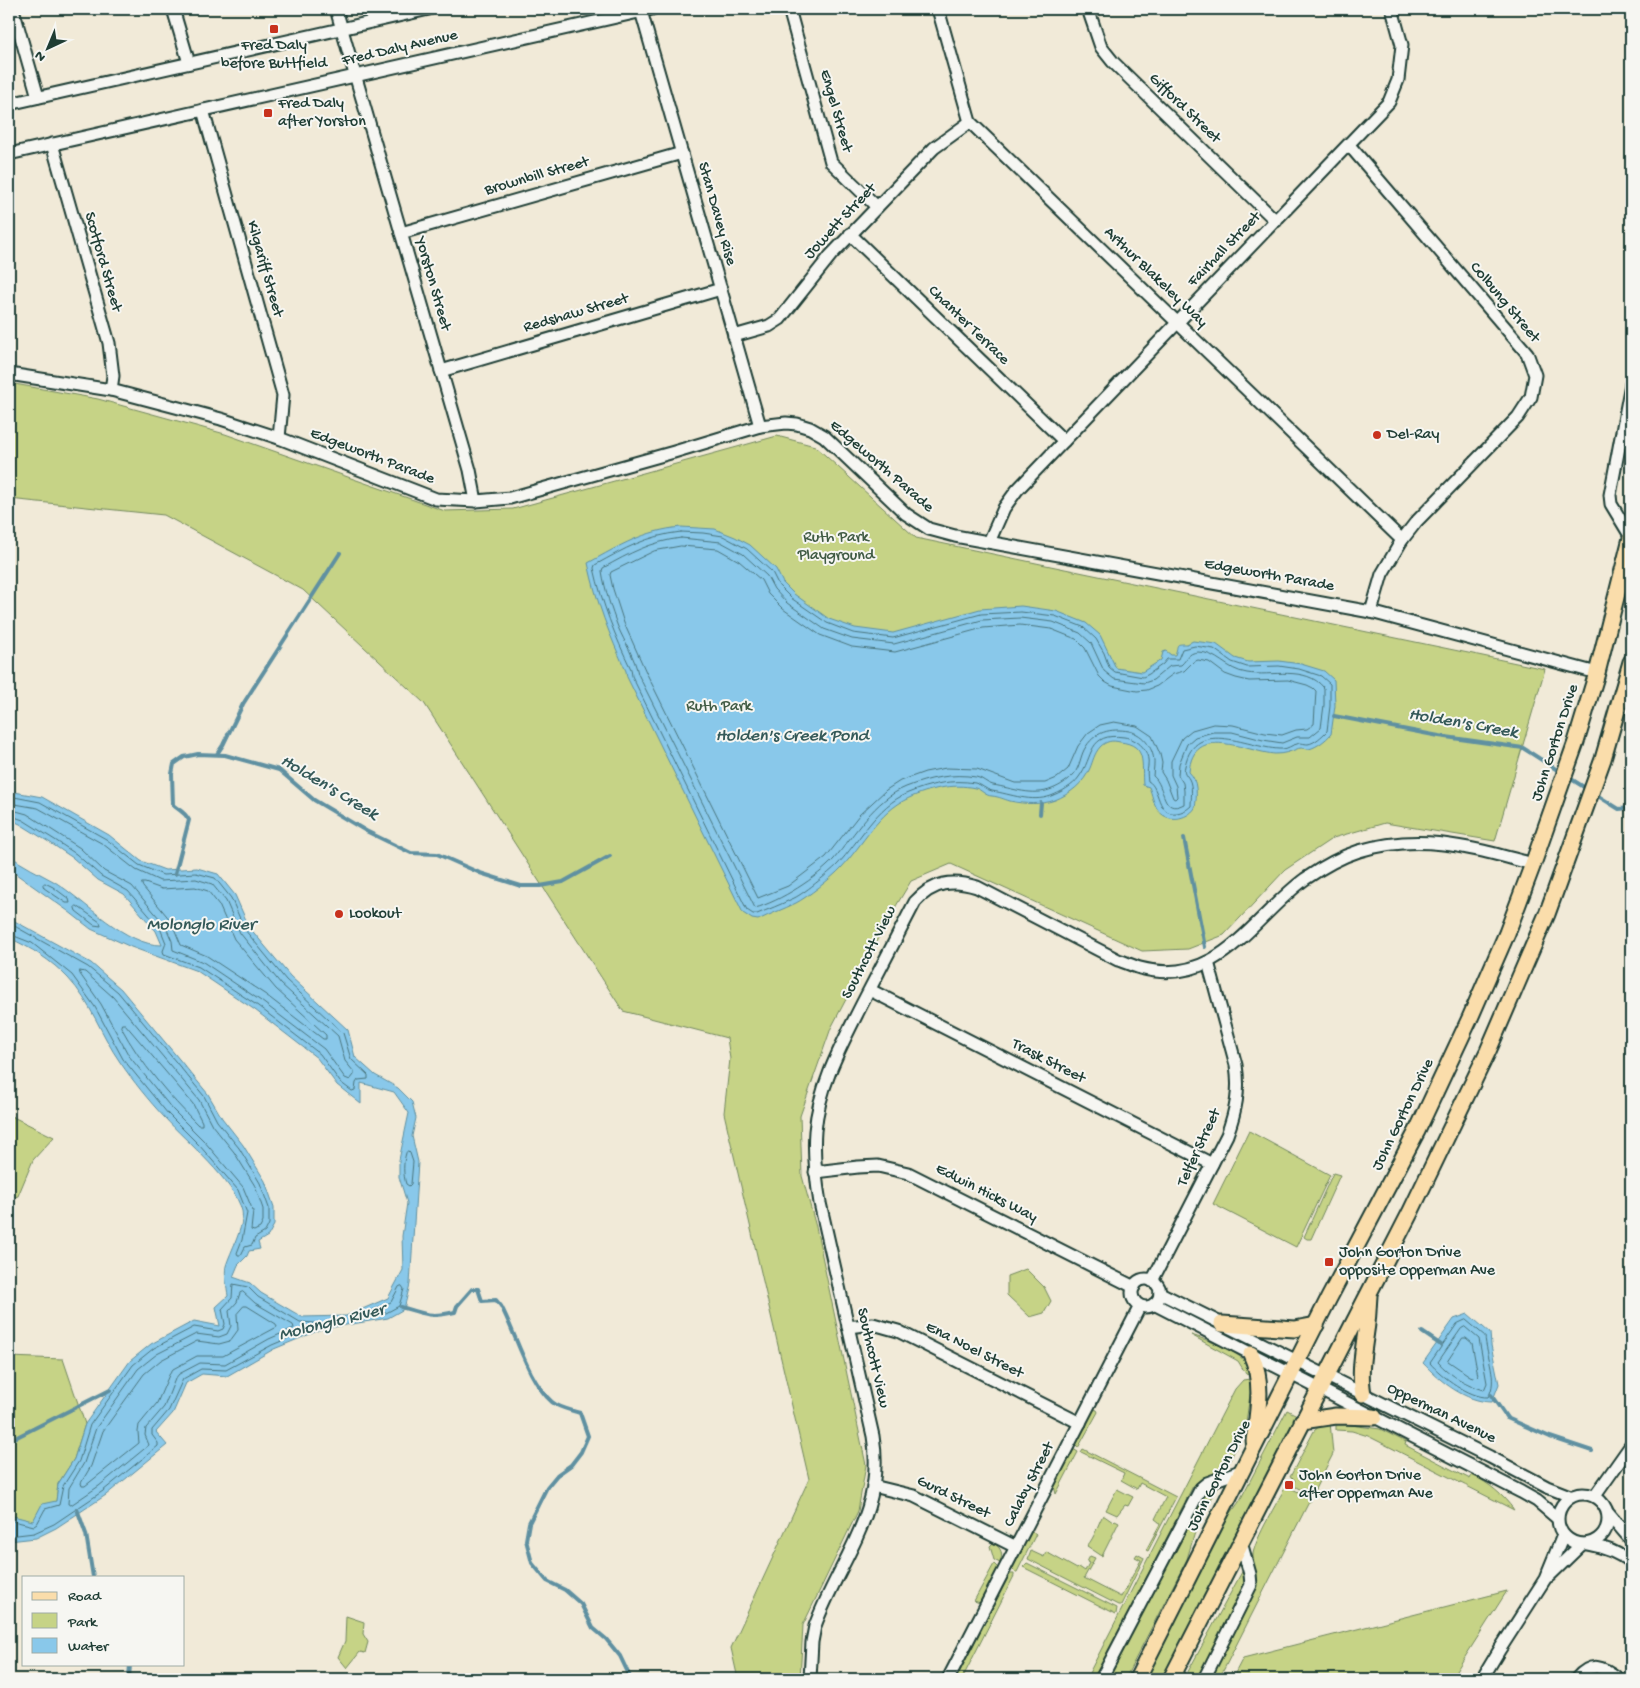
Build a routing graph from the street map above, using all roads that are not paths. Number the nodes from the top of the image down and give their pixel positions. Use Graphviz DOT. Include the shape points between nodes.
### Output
graph roads {
  1 [pos="13,9"];
  2 [pos="173,9"];
  3 [pos="336,9"];
  4 [pos="429,9"];
  5 [pos="789,9"];
  6 [pos="938,9"];
  7 [pos="1088,9"];
  8 [pos="1392,9"];
  9 [pos="646,10"];
  10 [pos="342,28"];
  11 [pos="189,63"];
  12 [pos="356,76"];
  13 [pos="38,97"];
  14 [pos="9,104"];
  15 [pos="203,110"];
  16 [pos="970,122"];
  17 [pos="52,144"];
  18 [pos="1349,145"];
  19 [pos="682,152"];
  20 [pos="9,154"];
  21 [pos="877,207"];
  22 [pos="1276,221"];
  23 [pos="401,233"];
  24 [pos="850,234"];
  25 [pos="721,289"];
  26 [pos="1178,322"];
  27 [pos="734,336"];
  28 [pos="441,371"];
  29 [pos="9,374"];
  30 [pos="1631,384"];
  31 [pos="111,390"];
  32 [pos="760,426"];
  33 [pos="279,438"];
  34 [pos="1064,441"];
  35 [pos="476,501"];
  36 [pos="1631,537"];
  37 [pos="1402,540"];
  38 [pos="989,542"];
  39 [pos="1371,612"];
  40 [pos="1631,662"];
  41 [pos="1597,673"];
  42 [pos="1629,679"];
  43 [pos="1533,864"];
  44 [pos="1208,962"];
  45 [pos="870,990"];
  46 [pos="1212,1164"];
  47 [pos="815,1172"];
  48 [pos="1152,1281"];
  49 [pos="1134,1287"];
  50 [pos="1370,1289"];
  51 [pos="1160,1294"];
  52 [pos="1154,1304"];
  53 [pos="1140,1306"];
  54 [pos="1222,1324"];
  55 [pos="1316,1325"];
  56 [pos="848,1327"];
  57 [pos="1251,1354"];
  58 [pos="1294,1368"];
  59 [pos="1322,1382"];
  60 [pos="1363,1394"];
  61 [pos="1374,1416"];
  62 [pos="1302,1421"];
  63 [pos="1080,1423"];
  64 [pos="1631,1445"];
  65 [pos="1252,1452"];
  66 [pos="1243,1470"];
  67 [pos="873,1486"];
  68 [pos="1570,1496"];
  69 [pos="1596,1496"];
  70 [pos="1608,1513"];
  71 [pos="1557,1518"];
  72 [pos="1563,1535"];
  73 [pos="1631,1540"];
  74 [pos="1241,1542"];
  75 [pos="1585,1544"];
  76 [pos="1016,1548"];
  77 [pos="1631,1562"];
  78 [pos="1545,1579"];
  79 [pos="1486,1678"];
  80 [pos="810,1679"];
  81 [pos="948,1679"];
  82 [pos="1101,1679"];
  83 [pos="1137,1679"];
  84 [pos="1171,1679"];
  85 [pos="1204,1679"];
  86 [pos="1576,1679"];
  87 [pos="1620,1679"];
  1 -- 13 [label="street"];
  2 -- 11 [label="street"];
  3 -- 10 [label="street, Yorston Street"];
  4 -- 10 [label="street, Fred Daly Avenue"];
  5 -- 21 [label="street, Engel Street" via="831,162"];
  6 -- 16 [label="street"];
  7 -- 22 [label="street, Gifford Street" via="1101,48 1113,62"];
  8 -- 18 [label="street, Fairhall Street" via="1402,45 1398,80 1389,102"];
  9 -- 12 [label="street, Fred Daly Avenue"];
  9 -- 19 [label="street, Stan Davey Rise"];
  10 -- 11 [label="street, Fred Daly Avenue"];
  10 -- 12 [label="street, Yorston Street"];
  11 -- 13 [label="street, Fred Daly Avenue"];
  12 -- 15 [label="street, Fred Daly Avenue"];
  12 -- 23 [label="street, Yorston Street"];
  13 -- 14 [label="street, Fred Daly Avenue"];
  15 -- 17 [label="street, Fred Daly Avenue"];
  15 -- 33 [label="street, Kilgariff Street" via="283,395"];
  16 -- 21 [label="street, Jowett Street" via="934,148"];
  16 -- 26 [label="street, Arthur Blakeley Way"];
  17 -- 20 [label="street, Fred Daly Avenue"];
  17 -- 31 [label="street, Scotford Street" via="109,343 113,376"];
  18 -- 22 [label="street, Fairhall Street"];
  18 -- 37 [label="street, Colbung Street" via="1527,353 1535,376 1531,397 1518,417"];
  19 -- 23 [label="street, Brownbill Street"];
  19 -- 25 [label="street, Stan Davey Rise"];
  21 -- 24 [label="street, Jowett Street"];
  22 -- 26 [label="street, Fairhall Street"];
  23 -- 28 [label="street, Yorston Street"];
  24 -- 27 [label="street, Jowett Street" via="780,318 769,326"];
  24 -- 34 [label="street, Chanter Terrace"];
  25 -- 27 [label="street, Stan Davey Rise"];
  25 -- 28 [label="street, Redshaw Street"];
  26 -- 34 [label="street, Fairhall Street"];
  26 -- 37 [label="street, Arthur Blakeley Way"];
  27 -- 32 [label="street, Stan Davey Rise"];
  28 -- 35 [label="street, Yorston Street"];
  29 -- 31 [label="street, Edgeworth Parade"];
  30 -- 36 [label="street" via="1610,494 1611,504"];
  31 -- 33 [label="street, Edgeworth Parade" via="222,419"];
  32 -- 35 [label="street, Edgeworth Parade" via="510,498"];
  32 -- 38 [label="street, Edgeworth Parade" via="786,423 810,428 837,448 916,522 929,529"];
  33 -- 35 [label="street, Edgeworth Parade" via="436,499"];
  34 -- 38 [label="street, Fairhall Street" via="1010,497"];
  36 -- 41 [label="main road, John Gorton Drive"];
  37 -- 39 [label="street, Colbung Street" via="1382,574"];
  38 -- 39 [label="street, Edgeworth Parade"];
  39 -- 41 [label="street, Edgeworth Parade"];
  40 -- 42 [label="main road"];
  41 -- 43 [label="main road, John Gorton Drive"];
  42 -- 50 [label="main road" via="1544,922 1488,1052"];
  43 -- 44 [label="street, Southcott View" via="1435,842 1403,842 1357,852 1328,864 1304,880 1232,948"];
  43 -- 55 [label="main road, John Gorton Drive" via="1470,1018 1417,1130"];
  44 -- 45 [label="street, Southcott View" via="1174,971 1140,968 976,888 962,883 947,883 932,887 915,902"];
  44 -- 46 [label="street, Telfer Street" via="1238,1076 1235,1112"];
  45 -- 46 [label="street, Trask Street"];
  45 -- 47 [label="street, Southcott View" via="843,1041 819,1105"];
  46 -- 48 [label="street, Telfer Street"];
  47 -- 49 [label="street, Edwin Hicks Way" via="878,1166 908,1173"];
  47 -- 56 [label="street, Southcott View"];
  48 -- 49 [label="street" via="1140,1281"];
  48 -- 51 [label="street"];
  49 -- 53 [label="street" via="1133,1300"];
  50 -- 59 [label="main road"];
  50 -- 60 [label="main road" via="1361,1369"];
  51 -- 52 [label="street"];
  51 -- 54 [label="street"];
  52 -- 53 [label="street"];
  52 -- 57 [label="street"];
  53 -- 63 [label="street, Calaby Street"];
  54 -- 55 [label="main road" via="1296,1329"];
  54 -- 58 [label="street"];
  55 -- 58 [label="main road, John Gorton Drive"];
  56 -- 63 [label="street, Ena Noel Street" via="873,1324 898,1330"];
  56 -- 67 [label="street, Southcott View" via="875,1445"];
  57 -- 58 [label="street"];
  57 -- 65 [label="main road" via="1257,1367 1259,1402"];
  58 -- 59 [label="street, Opperman Avenue"];
  58 -- 65 [label="main road, John Gorton Drive"];
  59 -- 60 [label="street, Opperman Avenue"];
  59 -- 61 [label="street, Opperman Avenue"];
  59 -- 62 [label="main road"];
  60 -- 68 [label="street, Opperman Avenue"];
  61 -- 62 [label="main road" via="1336,1416"];
  61 -- 71 [label="street, Opperman Avenue" via="1521,1492"];
  62 -- 74 [label="main road"];
  63 -- 76 [label="street, Calaby Street"];
  64 -- 69 [label="street"];
  65 -- 66 [label="main road, John Gorton Drive"];
  66 -- 82 [label="street" via="1207,1483 1200,1490"];
  66 -- 83 [label="main road, John Gorton Drive"];
  67 -- 76 [label="street, Gurd Street" via="914,1496"];
  67 -- 80 [label="street, Southcott View" via="863,1526 815,1626"];
  68 -- 69 [label="street" via="1578,1493"];
  68 -- 71 [label="street" via="1563,1502"];
  69 -- 70 [label="street"];
  70 -- 73 [label="street"];
  70 -- 75 [label="street" via="1602,1536"];
  71 -- 72 [label="street"];
  72 -- 75 [label="street" via="1571,1542"];
  72 -- 78 [label="street"];
  74 -- 84 [label="main road"];
  74 -- 85 [label="street" via="1251,1585"];
  75 -- 77 [label="street" via="1604,1546"];
  75 -- 78 [label="street"];
  76 -- 81 [label="street, Calaby Street"];
  78 -- 79 [label="street"];
  86 -- 87 [label="street" via="1584,1670 1597,1667"];
}
